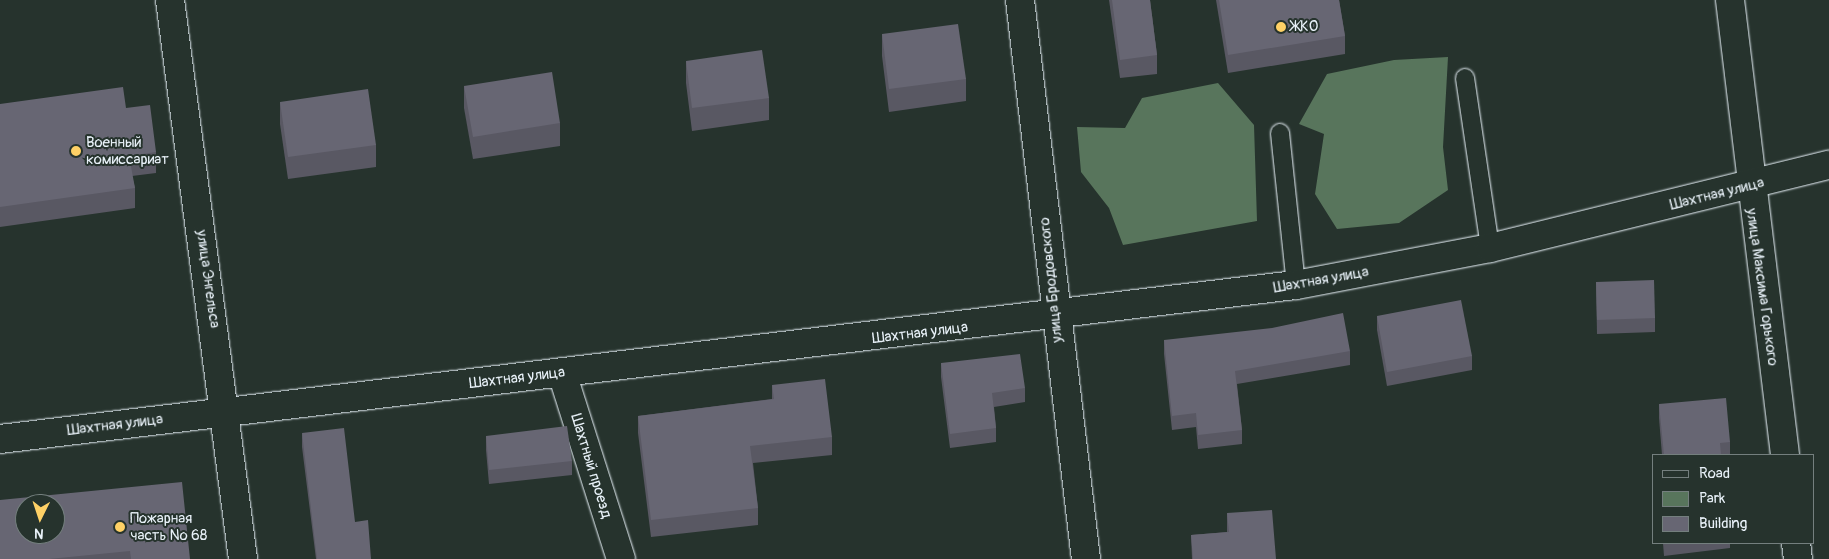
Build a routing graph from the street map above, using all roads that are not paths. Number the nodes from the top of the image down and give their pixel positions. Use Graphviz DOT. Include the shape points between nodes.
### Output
graph roads {
  1 [pos="170,0"];
  2 [pos="1020,0"];
  3 [pos="1730,0"];
  4 [pos="1465,78"];
  5 [pos="1280,133"];
  6 [pos="1829,166"];
  7 [pos="1749,187"];
  8 [pos="1490,248"];
  9 [pos="1296,286"];
  10 [pos="1054,317"];
  11 [pos="562,373"];
  12 [pos="226,412"];
  13 [pos="0,439"];
  14 [pos="1785,454"];
  15 [pos="1796,544"];
  16 [pos="243,559"];
  17 [pos="621,559"];
  18 [pos="1086,559"];
  19 [pos="1798,559"];
  1 -- 12 [label="main road, улица Энгельса"];
  2 -- 10 [label="main road, улица Бродовского"];
  3 -- 7 [label="main road, улица Максима Горького"];
  4 -- 8 [label="lane"];
  5 -- 9 [label="lane"];
  6 -- 7 [label="main road, Шахтная улица"];
  7 -- 8 [label="main road, Шахтная улица"];
  7 -- 14 [label="main road, улица Максима Горького"];
  8 -- 9 [label="main road, Шахтная улица"];
  9 -- 10 [label="main road, Шахтная улица"];
  10 -- 11 [label="main road, Шахтная улица"];
  10 -- 18 [label="main road, улица Бродовского"];
  11 -- 12 [label="main road, Шахтная улица"];
  11 -- 17 [label="main road, Шахтный проезд"];
  12 -- 13 [label="main road, Шахтная улица"];
  12 -- 16 [label="main road, улица Энгельса"];
  15 -- 19 [label="main road"];
}
